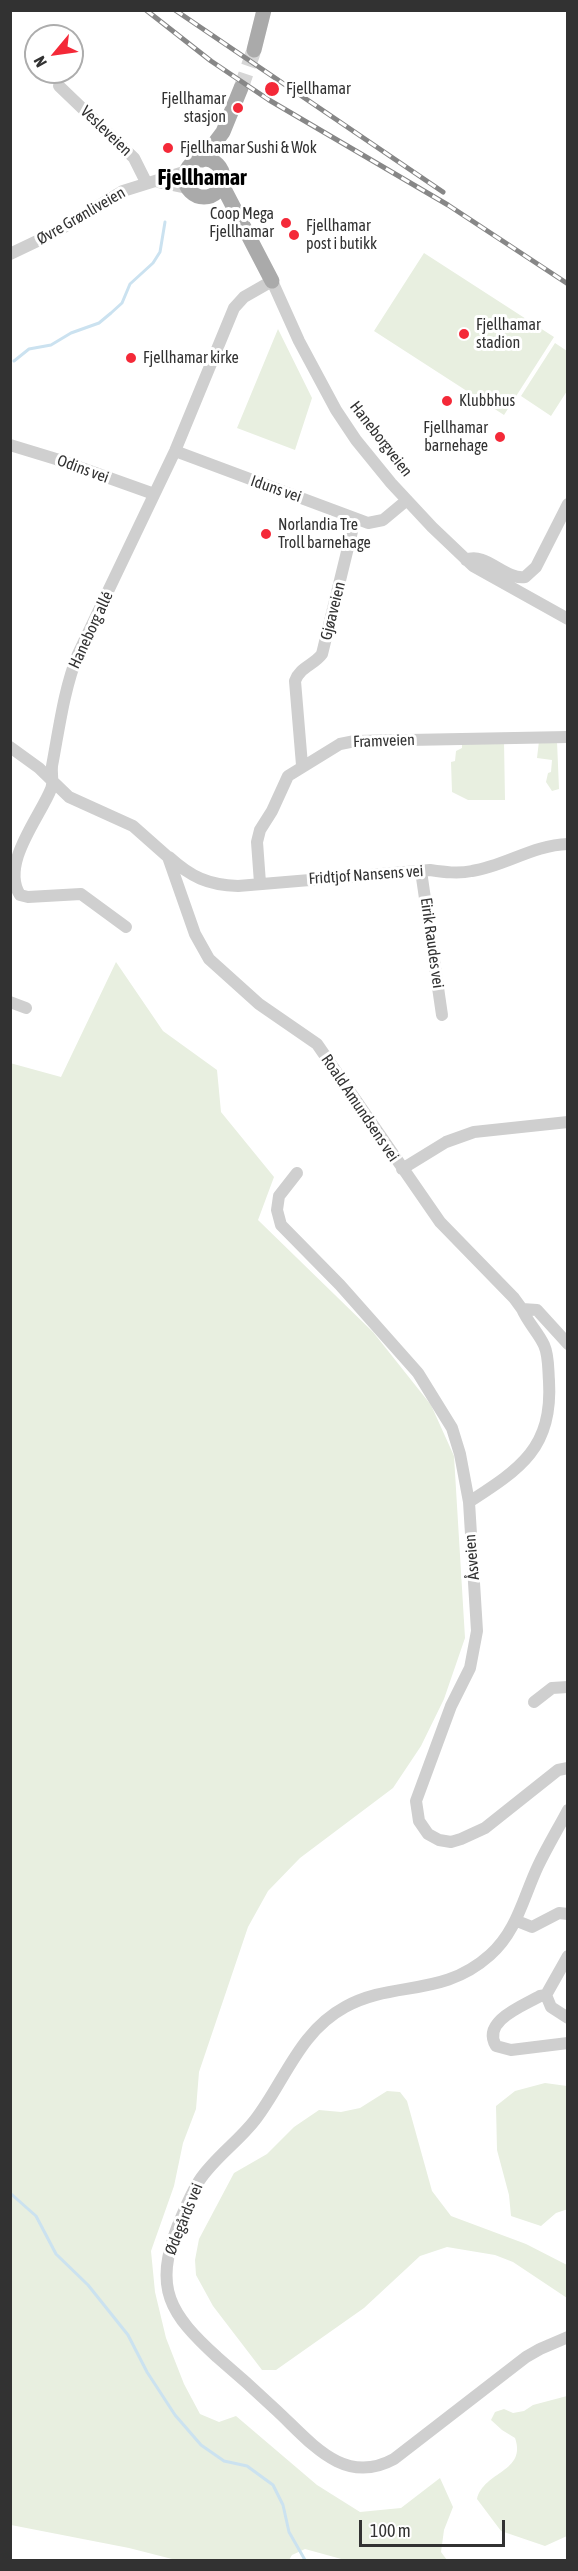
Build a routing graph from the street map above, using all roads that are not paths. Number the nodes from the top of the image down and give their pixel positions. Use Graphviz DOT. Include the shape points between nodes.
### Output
graph roads {
  1 [pos="264,10"];
  2 [pos="255,50"];
  3 [pos="59,86"];
  4 [pos="241,88"];
  5 [pos="223,132"];
  6 [pos="202,160"];
  7 [pos="218,166"];
  8 [pos="187,171"];
  9 [pos="149,182"];
  10 [pos="222,185"];
  11 [pos="188,188"];
  12 [pos="208,197"];
  13 [pos="239,219"];
  14 [pos="10,254"];
  15 [pos="272,281"];
  16 [pos="10,446"];
  17 [pos="175,451"];
  18 [pos="154,494"];
  19 [pos="407,500"];
  20 [pos="567,504"];
  21 [pos="356,519"];
  22 [pos="466,560"];
  23 [pos="567,620"];
  24 [pos="567,737"];
  25 [pos="10,747"];
  26 [pos="302,765"];
  27 [pos="53,781"];
  28 [pos="567,844"];
  29 [pos="168,859"];
  30 [pos="421,871"];
  31 [pos="260,883"];
  32 [pos="126,927"];
  33 [pos="10,1002"];
  34 [pos="26,1008"];
  35 [pos="442,1015"];
  36 [pos="567,1122"];
  37 [pos="402,1169"];
  38 [pos="297,1173"];
  39 [pos="522,1310"];
  40 [pos="567,1344"];
  41 [pos="469,1502"];
  42 [pos="567,1687"];
  43 [pos="534,1702"];
  44 [pos="567,1768"];
  45 [pos="567,1810"];
  46 [pos="567,1914"];
  47 [pos="517,1921"];
  48 [pos="567,1959"];
  49 [pos="546,1995"];
  50 [pos="567,2018"];
  51 [pos="567,2043"];
  52 [pos="567,2337"];
  1 -- 2 [label="main road"];
  3 -- 9 [label="street, Vesleveien" via="134,158"];
  4 -- 5 [label="main road"];
  5 -- 6 [label="main road"];
  5 -- 7 [label="main road"];
  6 -- 7 [label="main road"];
  6 -- 8 [label="main road"];
  7 -- 10 [label="main road"];
  8 -- 9 [label="street, Øvre Grønliveien"];
  8 -- 11 [label="main road"];
  9 -- 11 [label="street"];
  9 -- 14 [label="street, Øvre Grønliveien" via="111,197 54,233"];
  10 -- 12 [label="main road"];
  10 -- 13 [label="main road, Haneborgveien"];
  11 -- 12 [label="main road"];
  12 -- 13 [label="main road, Haneborgveien"];
  13 -- 15 [label="main road, Haneborgveien"];
  15 -- 17 [label="street, Haneborg allé" via="244,297 234,308"];
  15 -- 19 [label="street, Haneborgveien" via="336,410"];
  16 -- 18 [label="street, Odins vei"];
  17 -- 18 [label="street, Haneborg allé"];
  17 -- 21 [label="street, Iduns vei"];
  18 -- 27 [label="street, Haneborg allé" via="70,673"];
  19 -- 21 [label="street, Iduns vei" via="380,521"];
  19 -- 22 [label="street, Haneborgveien"];
  20 -- 22 [label="street" via="536,567 525,577 514,576 477,558"];
  21 -- 26 [label="street, Gjøaveien" via="322,654 300,671 295,681"];
  22 -- 23 [label="street, Haneborgveien"];
  24 -- 26 [label="street, Framveien" via="355,741 340,744"];
  25 -- 27 [label="street, Fridtjof Nansens vei"];
  26 -- 31 [label="street, Framveien" via="288,776 260,830"];
  27 -- 29 [label="street, Fridtjof Nansens vei" via="82,805 133,826"];
  27 -- 32 [label="street, Haneborg allé" via="17,855 17,892 28,897 81,894"];
  28 -- 30 [label="street, Fridtjof Nansens vei" via="540,848 473,871"];
  29 -- 31 [label="street, Fridtjof Nansens vei" via="215,885"];
  29 -- 37 [label="street, Roald Amundsens vei" via="195,933 209,959 259,1004 317,1044"];
  30 -- 31 [label="street, Fridtjof Nansens vei"];
  30 -- 35 [label="street, Eirik Raudes vei"];
  33 -- 34 [label="street"];
  36 -- 37 [label="street" via="474,1132 446,1142"];
  37 -- 39 [label="street, Roald Amundsens vei" via="440,1222"];
  38 -- 41 [label="street, Åsveien" via="279,1196 281,1225 418,1373 452,1428"];
  39 -- 40 [label="street, Roald Amundsens vei" via="537,1310"];
  39 -- 41 [label="street" via="547,1354 547,1420 526,1460"];
  41 -- 44 [label="street, Åsveien" via="475,1651 416,1801 419,1821 439,1840 461,1839 485,1828 558,1770"];
  42 -- 43 [label="street" via="552,1688"];
  45 -- 47 [label="street, Ødegårds vei"];
  46 -- 47 [label="street" via="559,1912 532,1928"];
  47 -- 52 [label="street, Ødegårds vei" via="501,1945 470,1970 434,1985 360,2000 334,2013 313,2032 254,2122 198,2181 169,2248 166,2280 176,2312 196,2337 325,2455 356,2469 374,2468 394,2459 526,2357"];
  48 -- 49 [label="street"];
  49 -- 50 [label="street" via="551,2007"];
  49 -- 51 [label="street" via="503,2017 492,2033 492,2040 496,2046 511,2050"];
}
